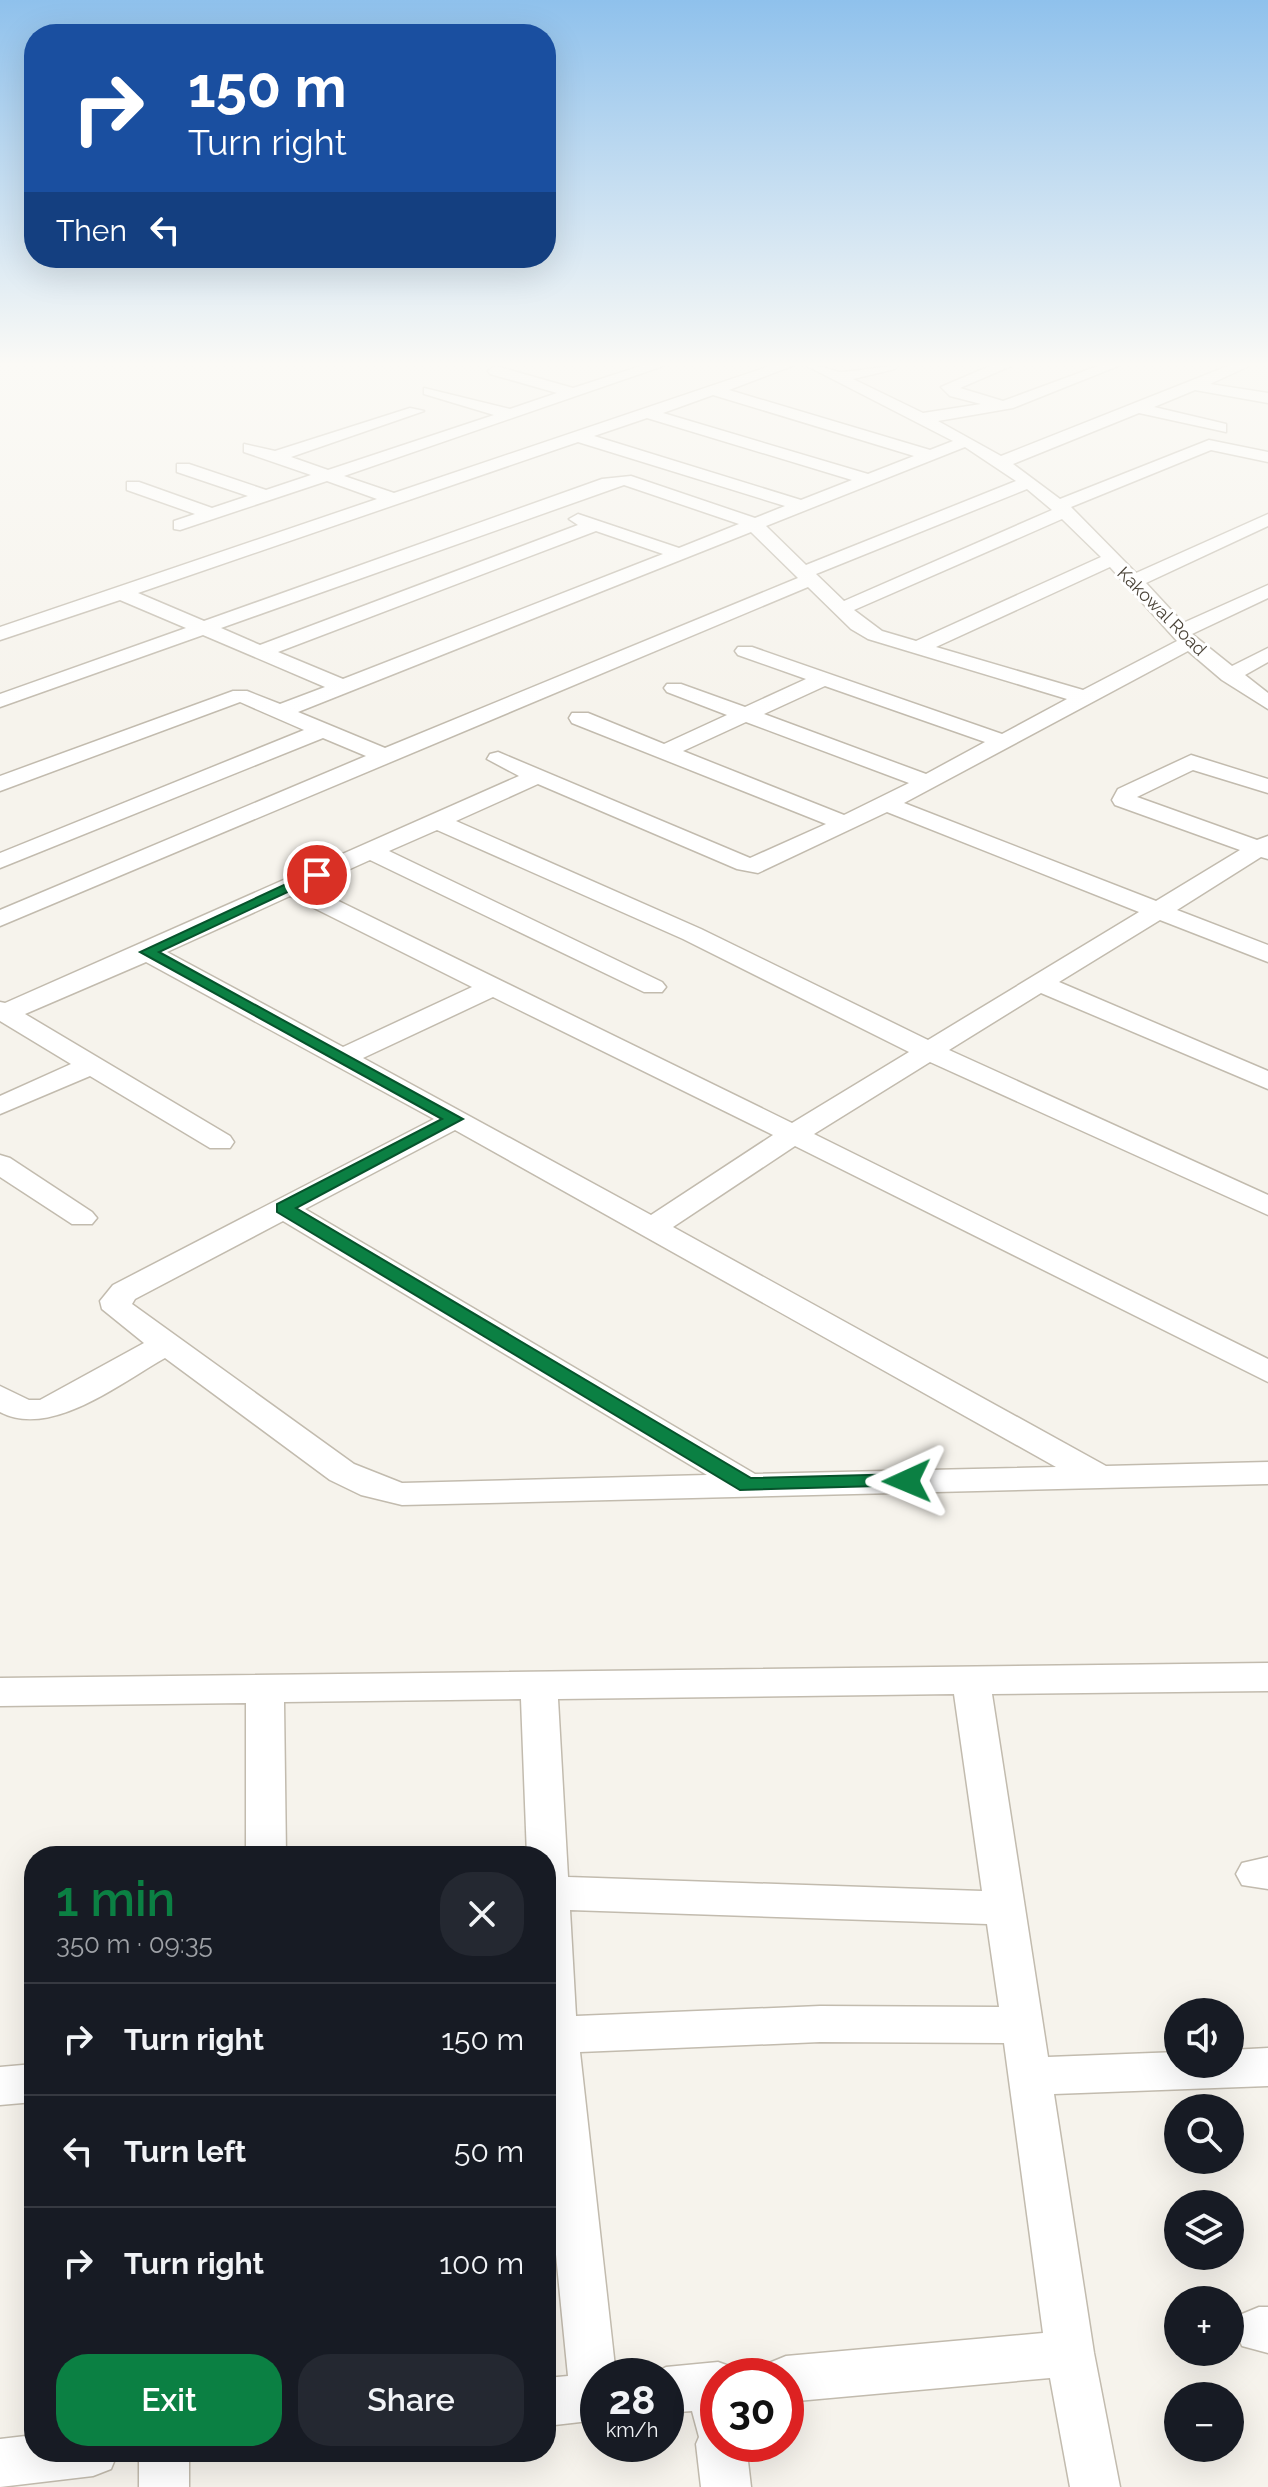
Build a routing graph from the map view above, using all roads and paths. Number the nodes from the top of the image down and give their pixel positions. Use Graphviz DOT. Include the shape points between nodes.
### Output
graph roads {
  1 [pos="224,482"];
  2 [pos="308,482"];
  3 [pos="344,482"];
  4 [pos="448,482"];
  5 [pos="619,482"];
  6 [pos="631,482"];
  7 [pos="725,482"];
  8 [pos="858,482"];
  9 [pos="1029,482"];
  10 [pos="1123,482"];
  11 [pos="133,486"];
  12 [pos="265,496"];
  13 [pos="396,500"];
  14 [pos="799,505"];
  15 [pos="542,507"];
  16 [pos="1062,508"];
  17 [pos="211,514"];
  18 [pos="1268,519"];
  19 [pos="752,523"];
  20 [pos="180,525"];
  21 [pos="595,525"];
  22 [pos="677,553"];
  23 [pos="1111,559"];
  24 [pos="808,576"];
  25 [pos="1133,582"];
  26 [pos="1268,591"];
  27 [pos="123,594"];
  28 [pos="841,609"];
  29 [pos="202,631"];
  30 [pos="0,634"];
  31 [pos="1185,637"];
  32 [pos="914,649"];
  33 [pos="745,651"];
  34 [pos="257,653"];
  35 [pos="1268,654"];
  36 [pos="1229,676"];
  37 [pos="823,679"];
  38 [pos="341,686"];
  39 [pos="674,688"];
  40 [pos="1087,698"];
  41 [pos="0,701"];
  42 [pos="1268,703"];
  43 [pos="281,711"];
  44 [pos="746,714"];
  45 [pos="580,718"];
  46 [pos="325,729"];
  47 [pos="1005,742"];
  48 [pos="664,752"];
  49 [pos="385,756"];
  50 [pos="498,759"];
  51 [pos="538,776"];
  52 [pos="927,782"];
  53 [pos="0,784"];
  54 [pos="1268,786"];
  55 [pos="886,804"];
  56 [pos="437,821"];
  57 [pos="845,824"];
  58 [pos="1265,848"];
  59 [pos="370,851"];
  60 [pos="0,861"];
  61 [pos="290,887"];
  62 [pos="1159,912"];
  63 [pos="0,919"];
  64 [pos="147,952"];
  65 [pos="1268,954"];
  66 [pos="1040,983"];
  67 [pos="492,987"];
  68 [pos="653,987"];
  69 [pos="3,1012"];
  70 [pos="929,1051"];
  71 [pos="342,1058"];
  72 [pos="91,1065"];
  73 [pos="1268,1081"];
  74 [pos="0,1106"];
  75 [pos="455,1119"];
  76 [pos="792,1135"];
  77 [pos="220,1142"];
  78 [pos="0,1164"];
  79 [pos="1268,1206"];
  80 [pos="283,1208"];
  81 [pos="82,1218"];
  82 [pos="652,1228"];
  83 [pos="166,1344"];
  84 [pos="1268,1372"];
  85 [pos="0,1396"];
  86 [pos="1268,1473"];
  87 [pos="1098,1475"];
  88 [pos="748,1485"];
  89 [pos="1268,1677"];
  90 [pos="971,1681"];
  91 [pos="539,1685"];
  92 [pos="265,1689"];
  93 [pos="0,1692"];
  94 [pos="266,1846"];
  95 [pos="547,1846"];
  96 [pos="556,1893"];
  97 [pos="1005,1908"];
  98 [pos="1023,2025"];
  99 [pos="556,2034"];
  100 [pos="1268,2067"];
  101 [pos="556,2074"];
  102 [pos="1029,2076"];
  103 [pos="24,2084"];
  104 [pos="0,2086"];
  105 [pos="1070,2353"];
  106 [pos="591,2358"];
  107 [pos="804,2377"];
  108 [pos="580,2398"];
  109 [pos="556,2401"];
  110 [pos="24,2461"];
  111 [pos="164,2462"];
  112 [pos="723,2462"];
  113 [pos="0,2464"];
  114 [pos="164,2487"];
  115 [pos="726,2487"];
  116 [pos="1095,2487"];
  1 -- 12 [label="street"];
  2 -- 12 [label="street"];
  3 -- 13 [label="street"];
  4 -- 13 [label="street"];
  5 -- 15 [label="street"];
  6 -- 19 [label="street"];
  7 -- 14 [label="street"];
  8 -- 14 [label="street"];
  9 -- 16 [label="street, Kakowal Road"];
  9 -- 24 [label="street"];
  10 -- 16 [label="street"];
  11 -- 17 [label="street"];
  12 -- 17 [label="street"];
  13 -- 27 [label="street"];
  14 -- 19 [label="street"];
  15 -- 21 [label="street"];
  15 -- 29 [label="street"];
  16 -- 23 [label="street, Kakowal Road"];
  16 -- 28 [label="street"];
  17 -- 20 [label="street"];
  18 -- 25 [label="street"];
  19 -- 22 [label="street"];
  19 -- 24 [label="street"];
  21 -- 22 [label="street"];
  21 -- 34 [label="street"];
  22 -- 38 [label="street"];
  23 -- 25 [label="street, Kakowal Road"];
  23 -- 32 [label="street"];
  24 -- 28 [label="street"];
  24 -- 49 [label="street"];
  25 -- 31 [label="street, Kakowal Road"];
  26 -- 31 [label="street"];
  27 -- 29 [label="street"];
  27 -- 30 [label="street"];
  28 -- 32 [label="street" via="875,635"];
  29 -- 34 [label="street"];
  29 -- 41 [label="street"];
  31 -- 36 [label="street, Kakowal Road"];
  31 -- 40 [label="street"];
  32 -- 40 [label="street"];
  33 -- 37 [label="street"];
  34 -- 38 [label="street"];
  35 -- 36 [label="street"];
  36 -- 42 [label="street, Kakowal Road"];
  37 -- 44 [label="street"];
  37 -- 47 [label="street"];
  38 -- 43 [label="street"];
  39 -- 44 [label="street"];
  40 -- 47 [label="street"];
  43 -- 46 [label="street"];
  43 -- 53 [label="street" via="249,697 228,697"];
  44 -- 48 [label="street"];
  44 -- 52 [label="street"];
  45 -- 48 [label="street"];
  46 -- 49 [label="street"];
  46 -- 60 [label="street"];
  47 -- 52 [label="street"];
  48 -- 57 [label="street"];
  49 -- 63 [label="street"];
  50 -- 51 [label="street"];
  51 -- 56 [label="street"];
  51 -- 57 [label="street" via="745,864 772,862"];
  52 -- 55 [label="street"];
  54 -- 58 [label="street" via="1191,762 1123,800"];
  55 -- 57 [label="street"];
  55 -- 62 [label="street"];
  56 -- 59 [label="street"];
  56 -- 70 [label="street" via="692,934"];
  58 -- 62 [label="street"];
  59 -- 61 [label="street"];
  59 -- 68 [label="street"];
  61 -- 64 [label="street"];
  61 -- 67 [label="street"];
  62 -- 65 [label="street"];
  62 -- 66 [label="street"];
  64 -- 69 [label="street"];
  64 -- 71 [label="street"];
  66 -- 70 [label="street"];
  66 -- 73 [label="street"];
  67 -- 71 [label="street"];
  67 -- 76 [label="street"];
  69 -- 72 [label="street"];
  70 -- 76 [label="street"];
  70 -- 79 [label="street"];
  71 -- 75 [label="street"];
  72 -- 74 [label="street"];
  72 -- 77 [label="street"];
  75 -- 80 [label="street"];
  75 -- 82 [label="street"];
  76 -- 82 [label="street"];
  76 -- 84 [label="street"];
  78 -- 81 [label="street"];
  80 -- 83 [label="street" via="115,1301 118,1309"];
  80 -- 88 [label="street"];
  82 -- 87 [label="street"];
  83 -- 85 [label="street" via="50,1408 33,1413"];
  83 -- 88 [label="street" via="342,1472 373,1487 402,1494"];
  86 -- 87 [label="street"];
  87 -- 88 [label="street"];
  89 -- 90 [label="street"];
  90 -- 91 [label="street"];
  90 -- 97 [label="street"];
  91 -- 92 [label="street"];
  91 -- 95 [label="street"];
  92 -- 93 [label="street"];
  92 -- 94 [label="street"];
  96 -- 97 [label="street"];
  97 -- 98 [label="street"];
  98 -- 99 [label="street" via="820,2024"];
  98 -- 102 [label="street"];
  100 -- 102 [label="street"];
  101 -- 106 [label="street"];
  102 -- 105 [label="street"];
  103 -- 104 [label="street"];
  105 -- 107 [label="street"];
  105 -- 116 [label="street"];
  108 -- 109 [label="street"];
  110 -- 113 [label="street"];
  111 -- 114 [label="street"];
  112 -- 115 [label="street"];
}
